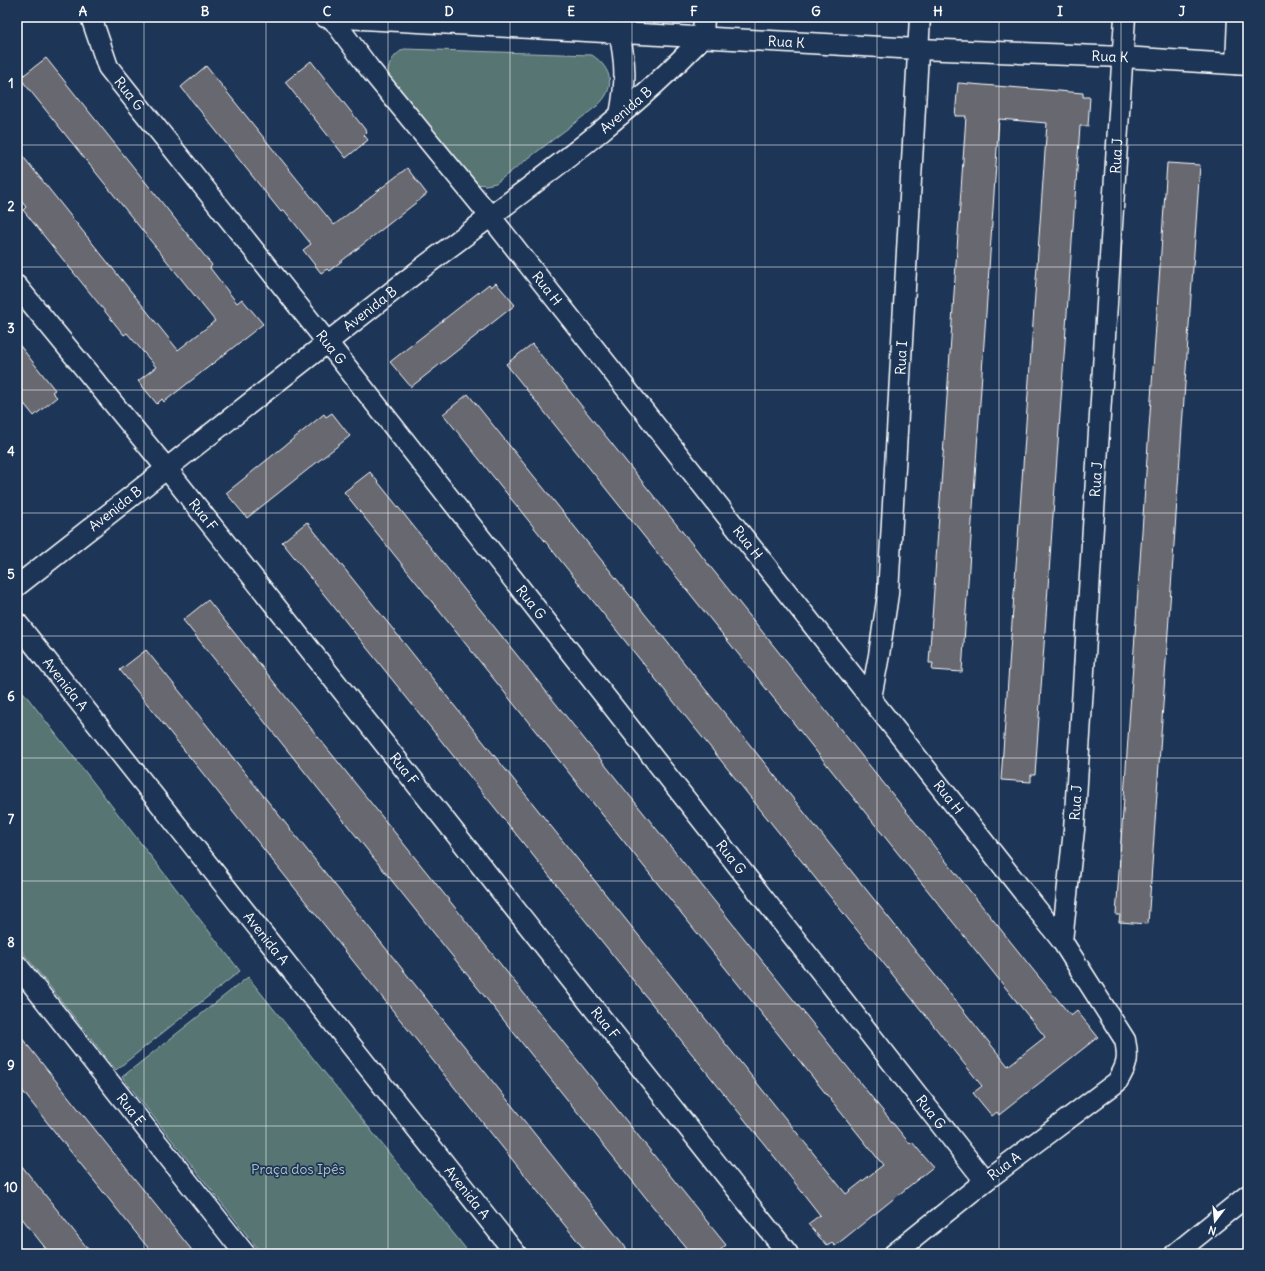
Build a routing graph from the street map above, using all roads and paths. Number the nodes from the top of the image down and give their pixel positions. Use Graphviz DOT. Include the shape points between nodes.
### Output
graph roads {
  1 [pos="91,17"];
  2 [pos="325,17"];
  3 [pos="331,17"];
  4 [pos="704,17"];
  5 [pos="920,17"];
  6 [pos="1125,17"];
  7 [pos="1238,17"];
  8 [pos="619,32"];
  9 [pos="703,37"];
  10 [pos="918,49"];
  11 [pos="1123,56"];
  12 [pos="1242,65"];
  13 [pos="620,115"];
  14 [pos="490,216"];
  15 [pos="17,286"];
  16 [pos="327,342"];
  17 [pos="166,469"];
  18 [pos="17,586"];
  19 [pos="17,623"];
  20 [pos="871,698"];
  21 [pos="1062,941"];
  22 [pos="17,965"];
  23 [pos="1116,1082"];
  24 [pos="985,1180"];
  25 [pos="1248,1195"];
  26 [pos="245,1254"];
  27 [pos="516,1254"];
  28 [pos="788,1254"];
  29 [pos="894,1254"];
  30 [pos="1174,1254"];
  1 -- 16 [label="street, Rua G" via="108,67"];
  2 -- 3 [label="street, Rua K"];
  3 -- 8 [label="street, Rua K"];
  3 -- 14 [label="street, Rua H" via="369,68"];
  4 -- 9 [label="street"];
  5 -- 10 [label="street, Rua I"];
  6 -- 11 [label="street, Rua J"];
  7 -- 12 [label="street"];
  8 -- 9 [label="street, Rua K"];
  8 -- 13 [label="street" via="626,73 626,89"];
  9 -- 10 [label="street, Rua K"];
  9 -- 13 [label="street, Avenida B"];
  10 -- 11 [label="street, Rua K"];
  10 -- 20 [label="street, Rua I" via="888,594"];
  11 -- 12 [label="street, Rua K"];
  11 -- 21 [label="street, Rua J" via="1074,830"];
  13 -- 14 [label="street, Avenida B"];
  14 -- 16 [label="street, Avenida B"];
  14 -- 20 [label="street, Rua H"];
  15 -- 17 [label="street, Rua F"];
  16 -- 17 [label="street, Avenida B"];
  16 -- 24 [label="street, Rua G"];
  17 -- 18 [label="street, Avenida B"];
  17 -- 28 [label="street, Rua F"];
  19 -- 27 [label="street, Avenida A"];
  20 -- 21 [label="street, Rua H"];
  21 -- 23 [label="street, Rua H" via="1125,1040 1128,1053 1125,1068"];
  22 -- 26 [label="street, Rua E"];
  23 -- 24 [label="street, Rua A"];
  24 -- 29 [label="street, Rua A"];
  25 -- 30 [label="street"];
}
